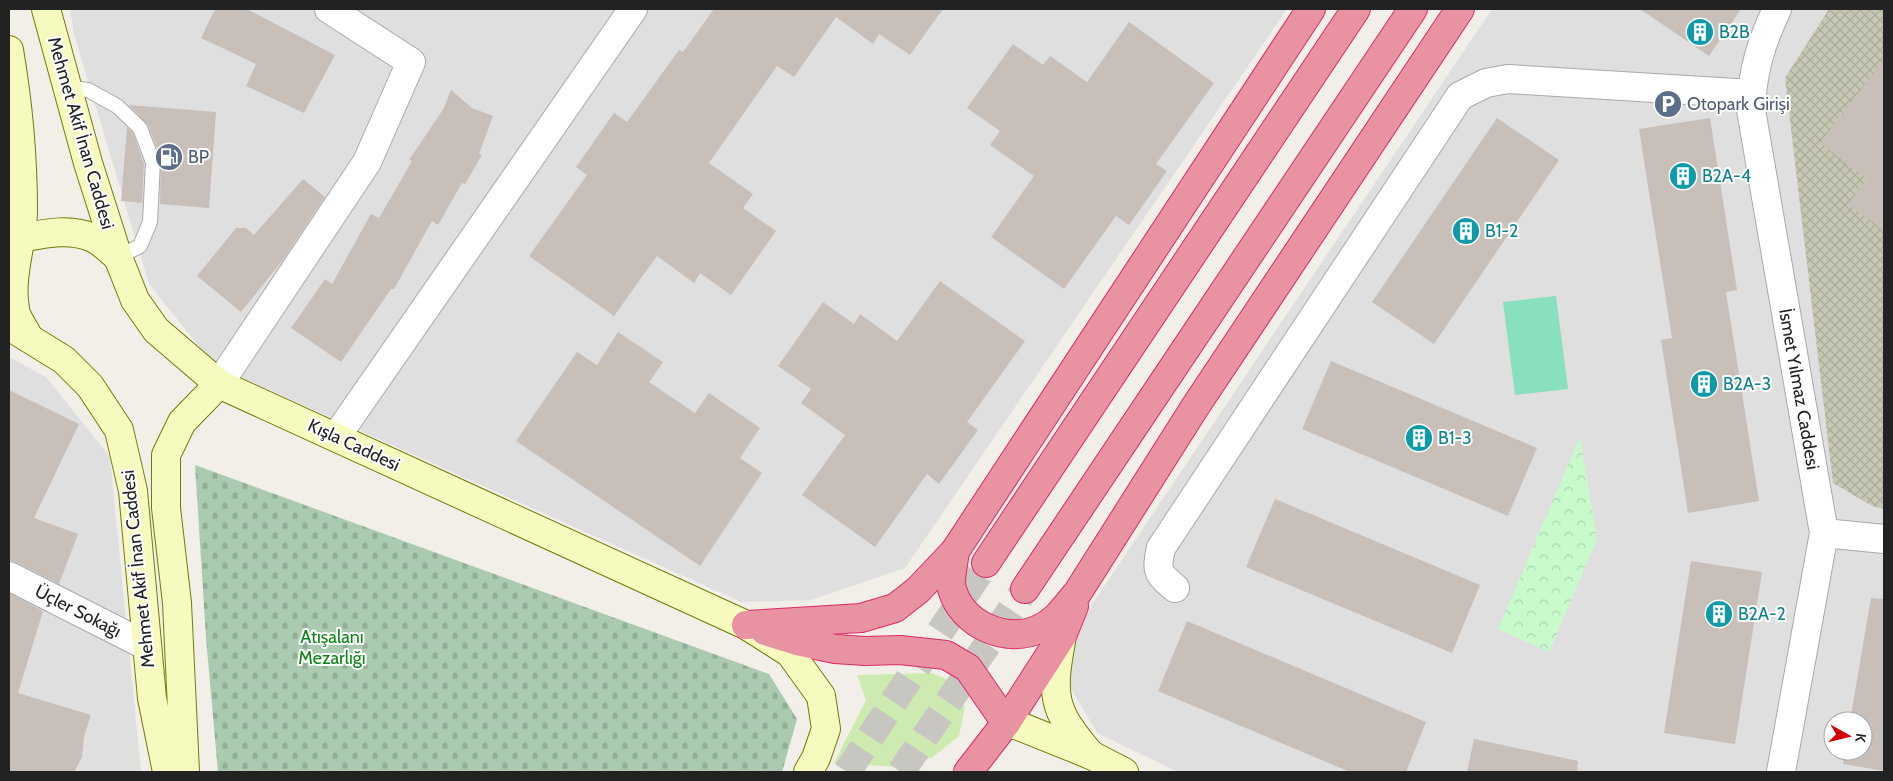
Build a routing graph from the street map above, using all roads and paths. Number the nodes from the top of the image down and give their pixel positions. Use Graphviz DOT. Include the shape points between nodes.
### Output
graph roads {
  1 [pos="46,9"];
  2 [pos="329,9"];
  3 [pos="633,9"];
  4 [pos="1311,9"];
  5 [pos="1356,9"];
  6 [pos="1413,9"];
  7 [pos="1460,9"];
  8 [pos="1777,9"];
  9 [pos="9,50"];
  10 [pos="66,87"];
  11 [pos="1752,94"];
  12 [pos="15,239"];
  13 [pos="118,257"];
  14 [pos="18,331"];
  15 [pos="219,384"];
  16 [pos="336,437"];
  17 [pos="1824,533"];
  18 [pos="1884,539"];
  19 [pos="955,551"];
  20 [pos="986,563"];
  21 [pos="9,576"];
  22 [pos="1175,588"];
  23 [pos="1025,589"];
  24 [pos="1078,592"];
  25 [pos="746,625"];
  26 [pos="1062,636"];
  27 [pos="147,646"];
  28 [pos="1006,723"];
  29 [pos="1091,755"];
  30 [pos="167,772"];
  31 [pos="186,772"];
  32 [pos="808,772"];
  33 [pos="968,772"];
  34 [pos="1124,772"];
  35 [pos="1782,772"];
  1 -- 10 [label="main road, Mehmet Akif İnan Caddesi"];
  2 -- 15 [label="street" via="411,62 367,162"];
  3 -- 16 [label="street"];
  4 -- 19 [label="highway"];
  5 -- 20 [label="highway"];
  6 -- 23 [label="highway"];
  7 -- 24 [label="highway" via="1195,408"];
  8 -- 11 [label="street, İsmet Yılmaz Caddesi" via="1764,36"];
  9 -- 12 [label="main road, Mehmet Akif İnan Caddesi" via="18,102 23,167 23,213"];
  10 -- 13 [label="main road, Mehmet Akif İnan Caddesi"];
  10 -- 13 [label="lane" via="88,90 117,106 140,128 153,162 150,222 140,246"];
  11 -- 17 [label="street, İsmet Yılmaz Caddesi" via="1752,110"];
  11 -- 22 [label="street" via="1508,80 1486,83 1460,96 1161,548 1158,563 1161,576"];
  12 -- 13 [label="main road" via="72,232 94,238"];
  12 -- 14 [label="main road, Mehmet Akif İnan Caddesi" via="13,282"];
  13 -- 15 [label="main road, Kışla Caddesi" via="135,300 156,330"];
  14 -- 27 [label="main road, Mehmet Akif İnan Caddesi" via="64,360 90,386 119,430 133,491"];
  15 -- 16 [label="main road, Kışla Caddesi"];
  15 -- 31 [label="main road" via="182,422 166,455 166,508 178,603"];
  16 -- 25 [label="main road, Kışla Caddesi"];
  17 -- 18 [label="street"];
  17 -- 35 [label="street, İsmet Yılmaz Caddesi"];
  19 -- 24 [label="highway" via="951,587 957,604 966,615 985,627 1010,635 1038,630 1056,619"];
  19 -- 25 [label="highway" via="918,590 895,608 861,618"];
  21 -- 27 [label="street, Üçler Sokağı"];
  24 -- 26 [label="highway"];
  25 -- 28 [label="highway" via="835,649 900,650 946,655 968,668"];
  25 -- 32 [label="main road, Kışla Caddesi" via="790,653 821,696 826,729"];
  26 -- 28 [label="highway"];
  26 -- 29 [label="main road" via="1055,673 1058,705 1065,723"];
  27 -- 30 [label="main road, Mehmet Akif İnan Caddesi" via="152,698"];
  28 -- 29 [label="main road"];
  28 -- 33 [label="highway"];
  29 -- 34 [label="main road"];
}
